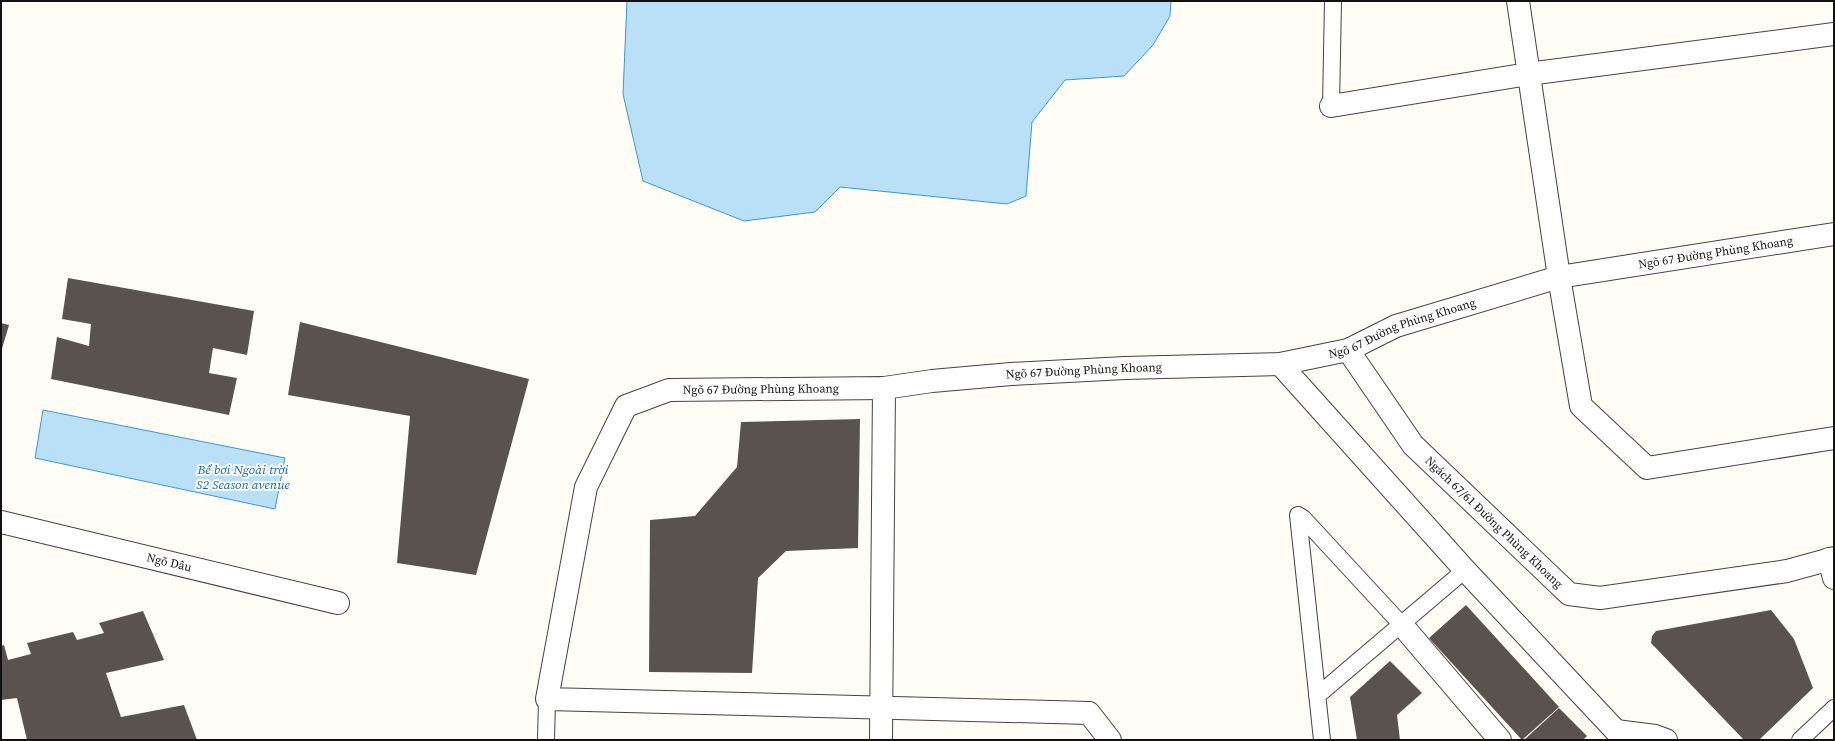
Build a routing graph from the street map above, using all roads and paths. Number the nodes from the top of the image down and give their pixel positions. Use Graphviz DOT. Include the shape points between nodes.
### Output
graph roads {
  1 [pos="1333,1"];
  2 [pos="1518,1"];
  3 [pos="1834,34"];
  4 [pos="1528,74"];
  5 [pos="1331,106"];
  6 [pos="1834,234"];
  7 [pos="1559,277"];
  8 [pos="1348,350"];
  9 [pos="1280,364"];
  10 [pos="884,388"];
  11 [pos="1834,438"];
  12 [pos="1,522"];
  13 [pos="1832,565"];
  14 [pos="1466,570"];
  15 [pos="338,603"];
  16 [pos="1401,624"];
  17 [pos="1317,696"];
  18 [pos="547,699"];
  19 [pos="882,707"];
  20 [pos="1834,708"];
  21 [pos="1615,737"];
  22 [pos="546,740"];
  23 [pos="881,740"];
  24 [pos="1110,740"];
  25 [pos="1322,740"];
  26 [pos="1500,740"];
  27 [pos="1666,740"];
  28 [pos="1800,740"];
  1 -- 5 [label="lane"];
  2 -- 4 [label="street"];
  3 -- 4 [label="street"];
  4 -- 5 [label="street"];
  4 -- 7 [label="street"];
  6 -- 7 [label="street, Ngõ 67 Đường Phùng Khoang"];
  7 -- 8 [label="street, Ngõ 67 Đường Phùng Khoang" via="1396,326"];
  7 -- 11 [label="street" via="1581,406 1647,468"];
  8 -- 9 [label="street, Ngõ 67 Đường Phùng Khoang"];
  8 -- 13 [label="street, Ngách 67/61 Đường Phùng Khoang" via="1413,445 1569,594 1600,598"];
  9 -- 10 [label="street, Ngõ 67 Đường Phùng Khoang" via="1011,374"];
  9 -- 14 [label="street"];
  10 -- 18 [label="street, Ngõ 67 Đường Phùng Khoang" via="669,390 626,406 586,487"];
  10 -- 19 [label="street"];
  12 -- 15 [label="street, Ngõ Dâu"];
  14 -- 16 [label="lane"];
  14 -- 21 [label="street"];
  16 -- 17 [label="lane"];
  16 -- 17 [label="lane" via="1298,515"];
  16 -- 26 [label="street"];
  17 -- 25 [label="lane"];
  18 -- 19 [label="street"];
  18 -- 22 [label="lane"];
  19 -- 23 [label="street"];
  19 -- 24 [label="street" via="1089,713"];
  20 -- 28 [label="lane"];
  21 -- 27 [label="street" via="1655,736"];
}
